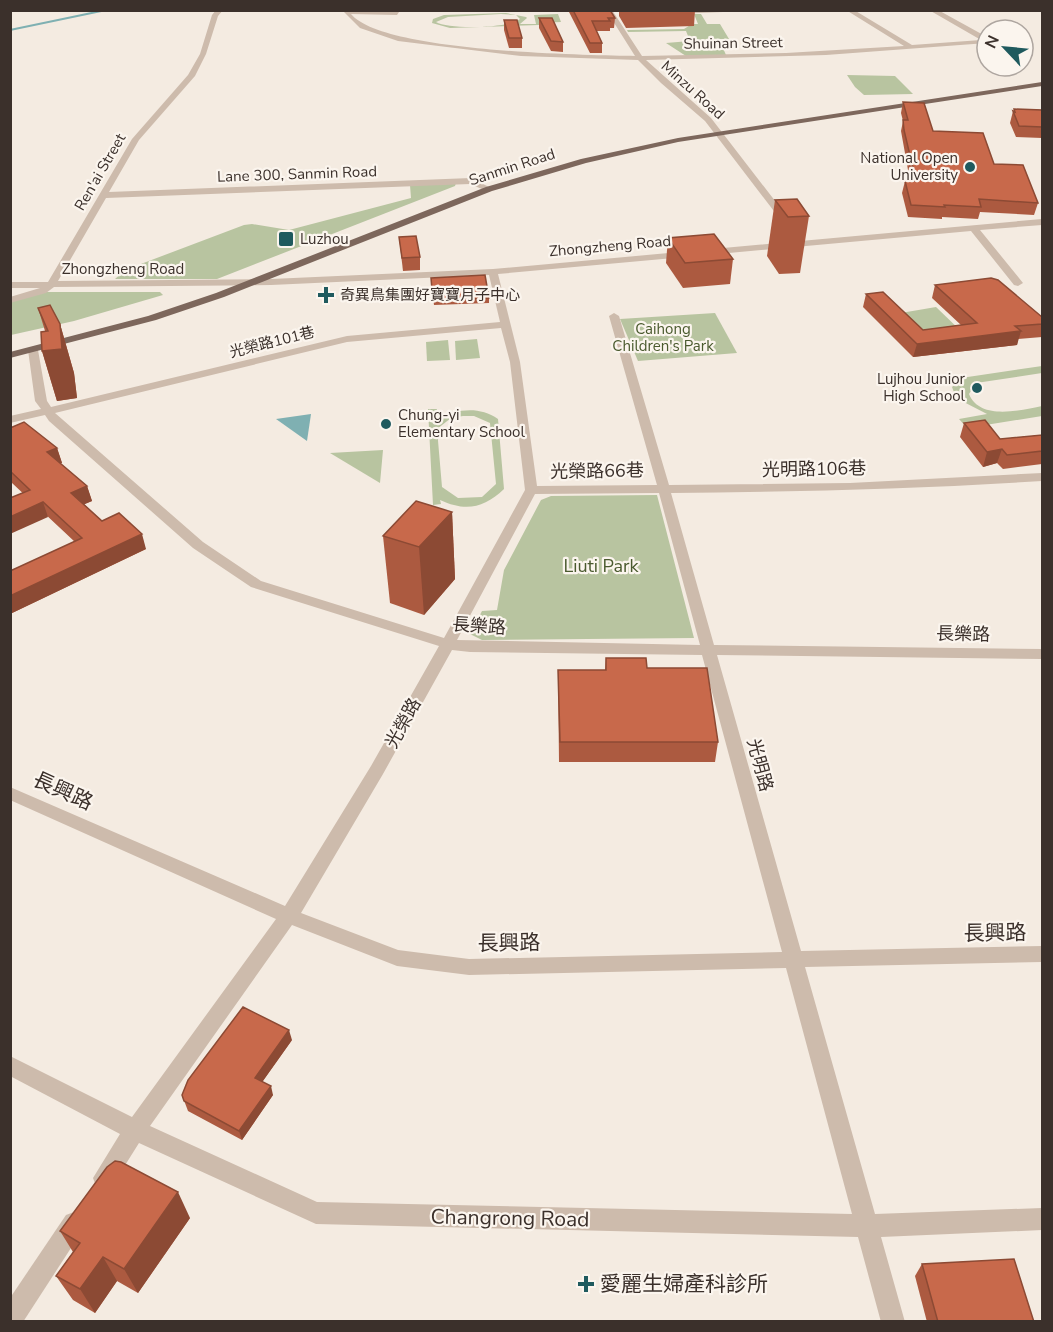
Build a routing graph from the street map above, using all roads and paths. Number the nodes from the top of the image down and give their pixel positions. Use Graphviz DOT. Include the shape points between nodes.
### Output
graph roads {
  1 [pos="220,10"];
  2 [pos="765,10"];
  3 [pos="849,10"];
  4 [pos="932,10"];
  5 [pos="345,11"];
  6 [pos="609,11"];
  7 [pos="621,12"];
  8 [pos="663,12"];
  9 [pos="397,13"];
  10 [pos="397,32"];
  11 [pos="975,33"];
  12 [pos="386,36"];
  13 [pos="975,41"];
  14 [pos="912,48"];
  15 [pos="639,58"];
  16 [pos="1042,79"];
  17 [pos="1042,84"];
  18 [pos="718,131"];
  19 [pos="485,187"];
  20 [pos="105,195"];
  21 [pos="1042,222"];
  22 [pos="973,228"];
  23 [pos="798,236"];
  24 [pos="493,272"];
  25 [pos="236,283"];
  26 [pos="252,283"];
  27 [pos="1018,283"];
  28 [pos="10,285"];
  29 [pos="51,285"];
  30 [pos="10,300"];
  31 [pos="614,316"];
  32 [pos="507,324"];
  33 [pos="10,348"];
  34 [pos="33,350"];
  35 [pos="10,355"];
  36 [pos="48,412"];
  37 [pos="10,420"];
  38 [pos="1042,477"];
  39 [pos="664,488"];
  40 [pos="531,490"];
  41 [pos="447,644"];
  42 [pos="709,650"];
  43 [pos="1042,654"];
  44 [pos="10,793"];
  45 [pos="289,916"];
  46 [pos="1042,954"];
  47 [pos="793,959"];
  48 [pos="10,1065"];
  49 [pos="135,1130"];
  50 [pos="1042,1219"];
  51 [pos="866,1226"];
  52 [pos="10,1320"];
  53 [pos="893,1322"];
  1 -- 20 [label="street, Ren'ai Street" via="204,54 191,76 136,139"];
  2 -- 8 [label="street"];
  3 -- 14 [label="street"];
  4 -- 11 [label="street, Shuinan Street"];
  5 -- 9 [label="street"];
  5 -- 12 [label="street, Shuinan Street" via="367,30"];
  6 -- 7 [label="street"];
  6 -- 15 [label="street, Minzu Road"];
  10 -- 12 [label="street"];
  12 -- 15 [label="street, Shuinan Street" via="515,54"];
  13 -- 14 [label="street, Shuinan Street"];
  14 -- 15 [label="street, Shuinan Street" via="790,56"];
  15 -- 18 [label="street, Minzu Road"];
  16 -- 18 [label="main road, Sanmin Road"];
  17 -- 18 [label="main road, Sanmin Road"];
  18 -- 19 [label="main road, Sanmin Road" via="613,153"];
  18 -- 23 [label="street, Minzu Road"];
  19 -- 20 [label="street, Lane 300, Sanmin Road" via="471,181"];
  19 -- 25 [label="main road, Sanmin Road"];
  19 -- 26 [label="main road, Sanmin Road"];
  20 -- 29 [label="street, Ren'ai Street"];
  21 -- 22 [label="street, Zhongzheng Road"];
  22 -- 23 [label="street, Zhongzheng Road"];
  22 -- 27 [label="street"];
  23 -- 24 [label="street, Zhongzheng Road"];
  24 -- 26 [label="street, Zhongzheng Road"];
  24 -- 32 [label="street"];
  25 -- 26 [label="street, Zhongzheng Road"];
  25 -- 29 [label="street, Zhongzheng Road"];
  25 -- 33 [label="main road, Sanmin Road" via="129,318"];
  26 -- 34 [label="main road, Sanmin Road" via="152,318"];
  28 -- 29 [label="street, Zhongzheng Road"];
  29 -- 30 [label="street"];
  31 -- 39 [label="street, 光明路"];
  32 -- 36 [label="street, 光榮路101巷" via="347,339"];
  32 -- 40 [label="street"];
  34 -- 35 [label="main road, Sanmin Road"];
  34 -- 36 [label="street, 長樂路" via="41,401"];
  36 -- 37 [label="street, 光榮路101巷"];
  36 -- 41 [label="street, 長樂路" via="198,545 256,584"];
  38 -- 39 [label="street, 光明路106巷" via="825,488"];
  39 -- 40 [label="street, 光榮路66巷"];
  39 -- 42 [label="street, 光明路"];
  40 -- 41 [label="street, 光榮路"];
  41 -- 42 [label="street, 長樂路"];
  41 -- 45 [label="street, 光榮路"];
  42 -- 43 [label="street, 長樂路"];
  42 -- 47 [label="street, 光明路"];
  44 -- 45 [label="street, 長興路"];
  45 -- 47 [label="street, 長興路" via="397,958 469,967"];
  45 -- 49 [label="street, 光榮路"];
  46 -- 47 [label="street, 長興路"];
  47 -- 51 [label="street, 光明路"];
  48 -- 49 [label="street, Changrong Road"];
  49 -- 51 [label="street, Changrong Road" via="316,1214"];
  49 -- 52 [label="street, 光榮路"];
  50 -- 51 [label="street, Changrong Road"];
  51 -- 53 [label="street, 光明路"];
}
